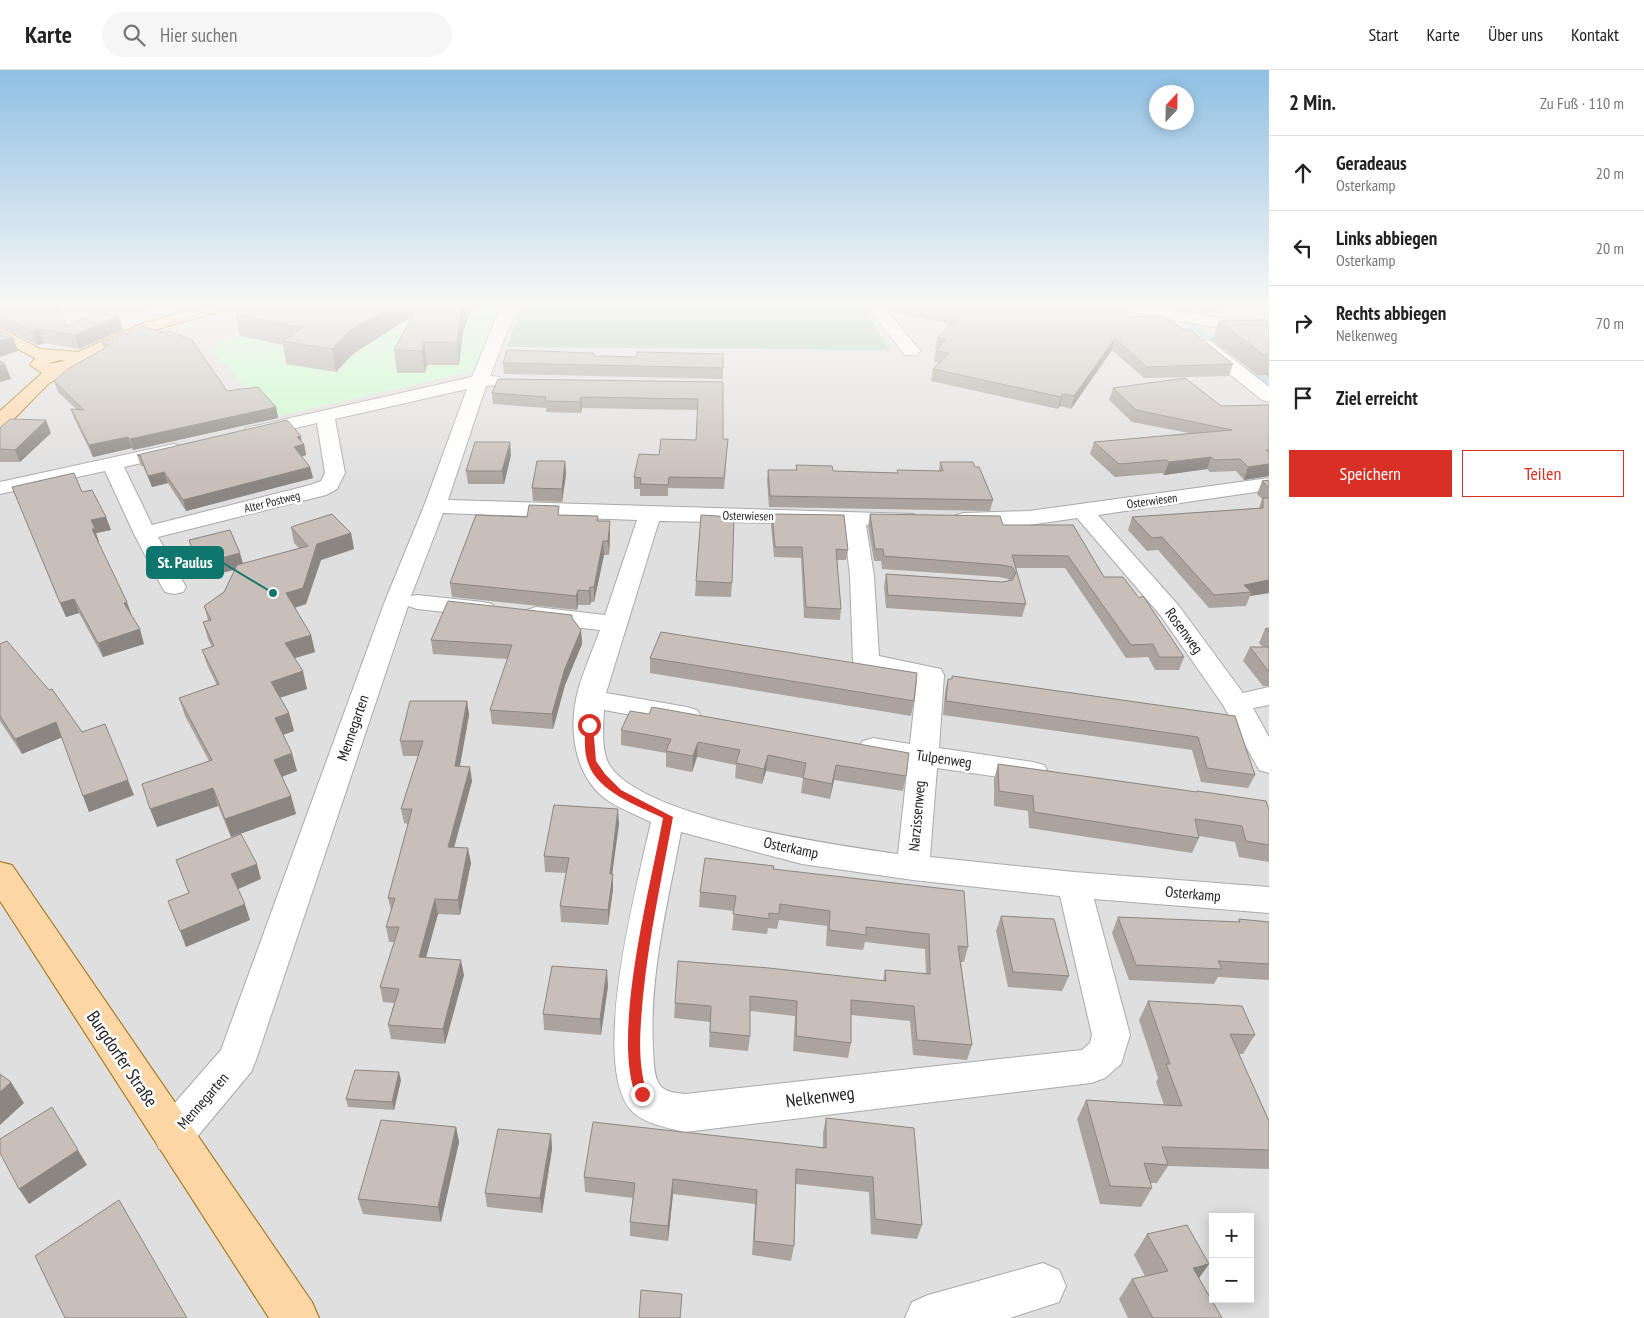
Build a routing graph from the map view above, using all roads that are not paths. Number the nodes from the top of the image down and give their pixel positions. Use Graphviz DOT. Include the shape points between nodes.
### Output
graph roads {
  1 [pos="52,364"];
  2 [pos="486,364"];
  3 [pos="1229,364"];
  4 [pos="479,381"];
  5 [pos="509,381"];
  6 [pos="1269,396"];
  7 [pos="325,416"];
  8 [pos="0,422"];
  9 [pos="236,436"];
  10 [pos="188,446"];
  11 [pos="112,464"];
  12 [pos="1269,484"];
  13 [pos="0,488"];
  14 [pos="435,506"];
  15 [pos="1083,511"];
  16 [pos="650,514"];
  17 [pos="854,518"];
  18 [pos="145,534"];
  19 [pos="174,587"];
  20 [pos="417,602"];
  21 [pos="615,624"];
  22 [pos="1269,696"];
  23 [pos="590,699"];
  24 [pos="1236,703"];
  25 [pos="717,721"];
  26 [pos="844,743"];
  27 [pos="922,757"];
  28 [pos="1269,762"];
  29 [pos="1061,776"];
  30 [pos="668,817"];
  31 [pos="913,868"];
  32 [pos="0,875"];
  33 [pos="1074,885"];
  34 [pos="1269,900"];
  35 [pos="173,1135"];
  36 [pos="1043,1286"];
  37 [pos="296,1318"];
  38 [pos="928,1318"];
  1 -- 8 [label="main road"];
  2 -- 4 [label="street, Mennegarten"];
  3 -- 6 [label="street"];
  4 -- 5 [label="street"];
  4 -- 7 [label="street"];
  4 -- 14 [label="street, Mennegarten"];
  7 -- 9 [label="street"];
  7 -- 18 [label="street, Alter Postweg" via="335,473 330,485"];
  10 -- 11 [label="street"];
  11 -- 13 [label="street"];
  11 -- 18 [label="street"];
  12 -- 15 [label="street, Osterwiesen"];
  14 -- 16 [label="street, Osterwiesen"];
  14 -- 35 [label="street, Mennegarten" via="398,601 237,1060"];
  15 -- 17 [label="street, Osterwiesen" via="1029,518"];
  15 -- 24 [label="street, Rosenweg" via="1170,611"];
  16 -- 17 [label="street, Osterwiesen"];
  16 -- 21 [label="street, Osterkamp"];
  17 -- 27 [label="street, Narzissenweg" via="872,577 866,661 931,675"];
  18 -- 19 [label="street"];
  20 -- 21 [label="street"];
  21 -- 23 [label="street, Osterkamp"];
  22 -- 24 [label="street"];
  23 -- 25 [label="street"];
  23 -- 30 [label="street, Osterkamp" via="592,761 618,792"];
  24 -- 28 [label="street, Rosenweg"];
  26 -- 27 [label="street, Tulpenweg"];
  27 -- 29 [label="street, Tulpenweg"];
  27 -- 31 [label="street, Narzissenweg"];
  30 -- 31 [label="street, Osterkamp" via="802,852"];
  30 -- 33 [label="street, Nelkenweg" via="641,964 633,1045 635,1074 642,1094 662,1108 685,1113 1091,1066 1107,1052 1111,1035"];
  31 -- 33 [label="street, Osterkamp"];
  32 -- 35 [label="main road, Burgdorfer Straße"];
  33 -- 34 [label="street, Osterkamp"];
  35 -- 37 [label="main road, Burgdorfer Straße"];
  36 -- 38 [label="street"];
}
